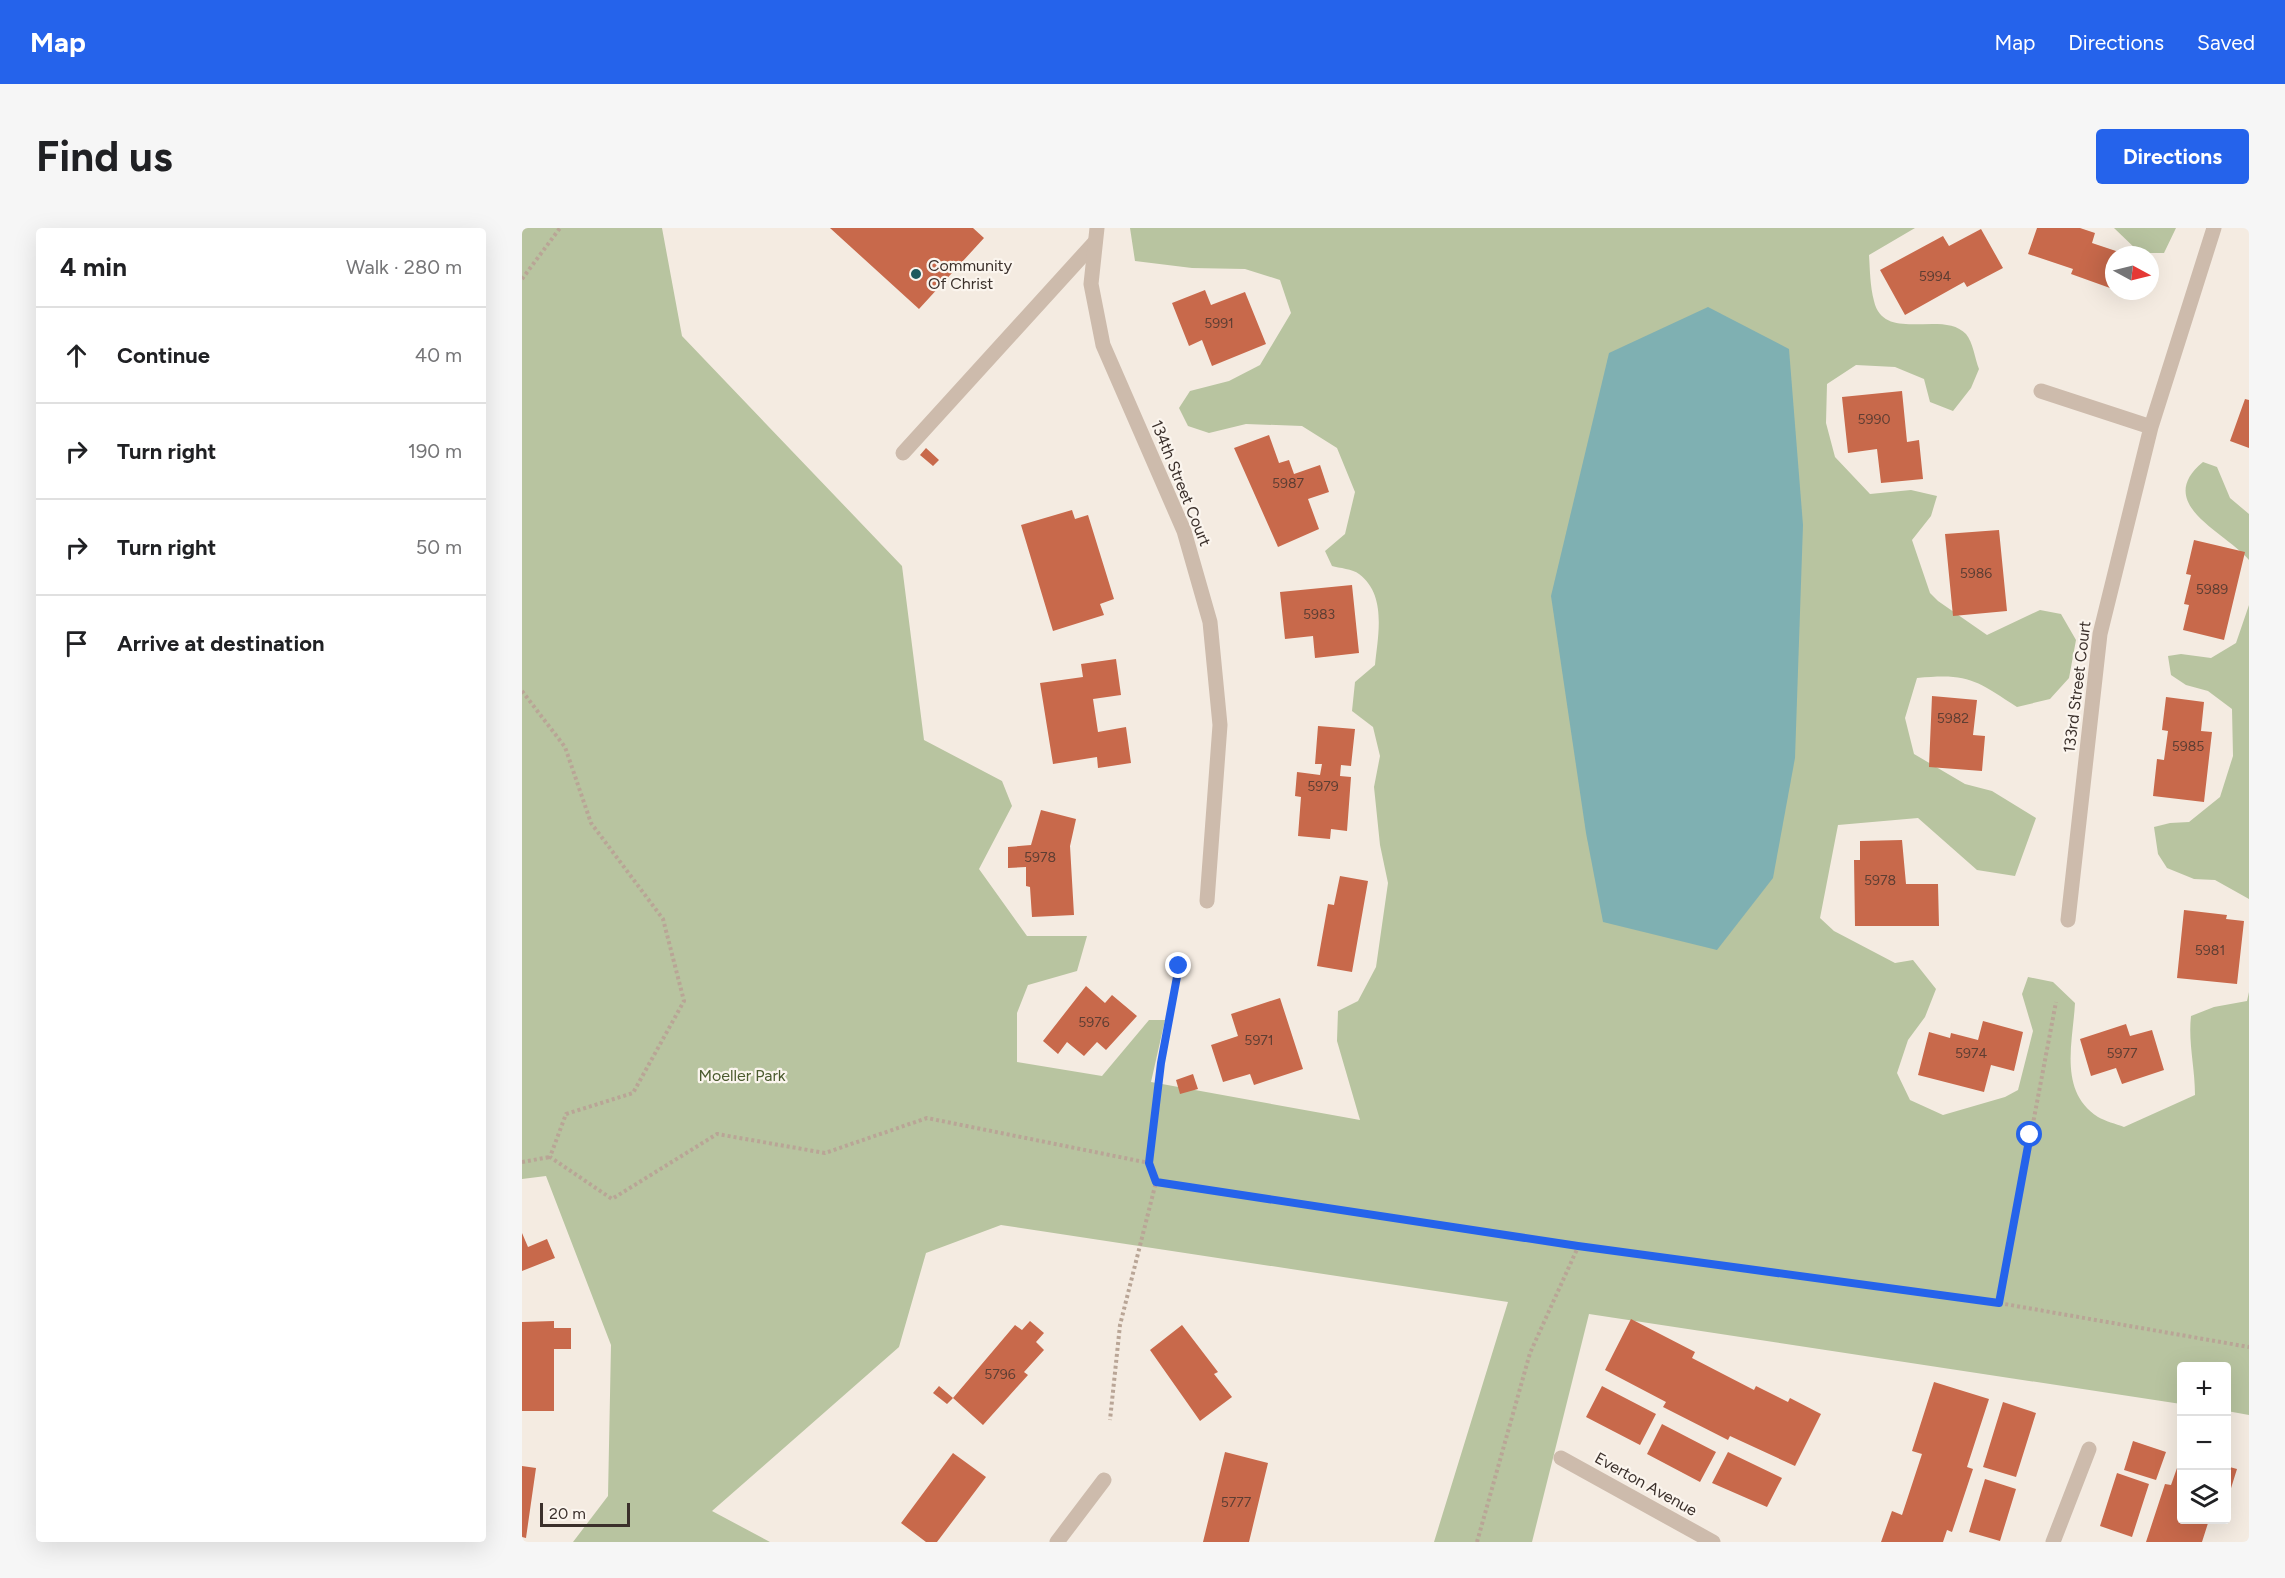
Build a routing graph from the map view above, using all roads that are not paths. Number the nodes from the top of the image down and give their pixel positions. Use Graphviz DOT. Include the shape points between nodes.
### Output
graph roads {
  1 [pos="2214,228"];
  2 [pos="1096,235"];
  3 [pos="2041,391"];
  4 [pos="2151,427"];
  5 [pos="903,453"];
  6 [pos="1207,901"];
  7 [pos="2068,920"];
  8 [pos="2089,1449"];
  9 [pos="1561,1458"];
  10 [pos="1104,1480"];
  11 [pos="1057,1542"];
  12 [pos="1713,1542"];
  13 [pos="2054,1542"];
  1 -- 4 [label="street, 133rd Street Court"];
  2 -- 5 [label="street"];
  2 -- 6 [label="street, 134th Street Court" via="1090,284 1104,345 1184,531 1210,622 1220,725"];
  3 -- 4 [label="street"];
  4 -- 7 [label="street, 133rd Street Court" via="2100,634"];
  8 -- 13 [label="street"];
  9 -- 12 [label="street, Everton Avenue"];
  10 -- 11 [label="street"];
}
